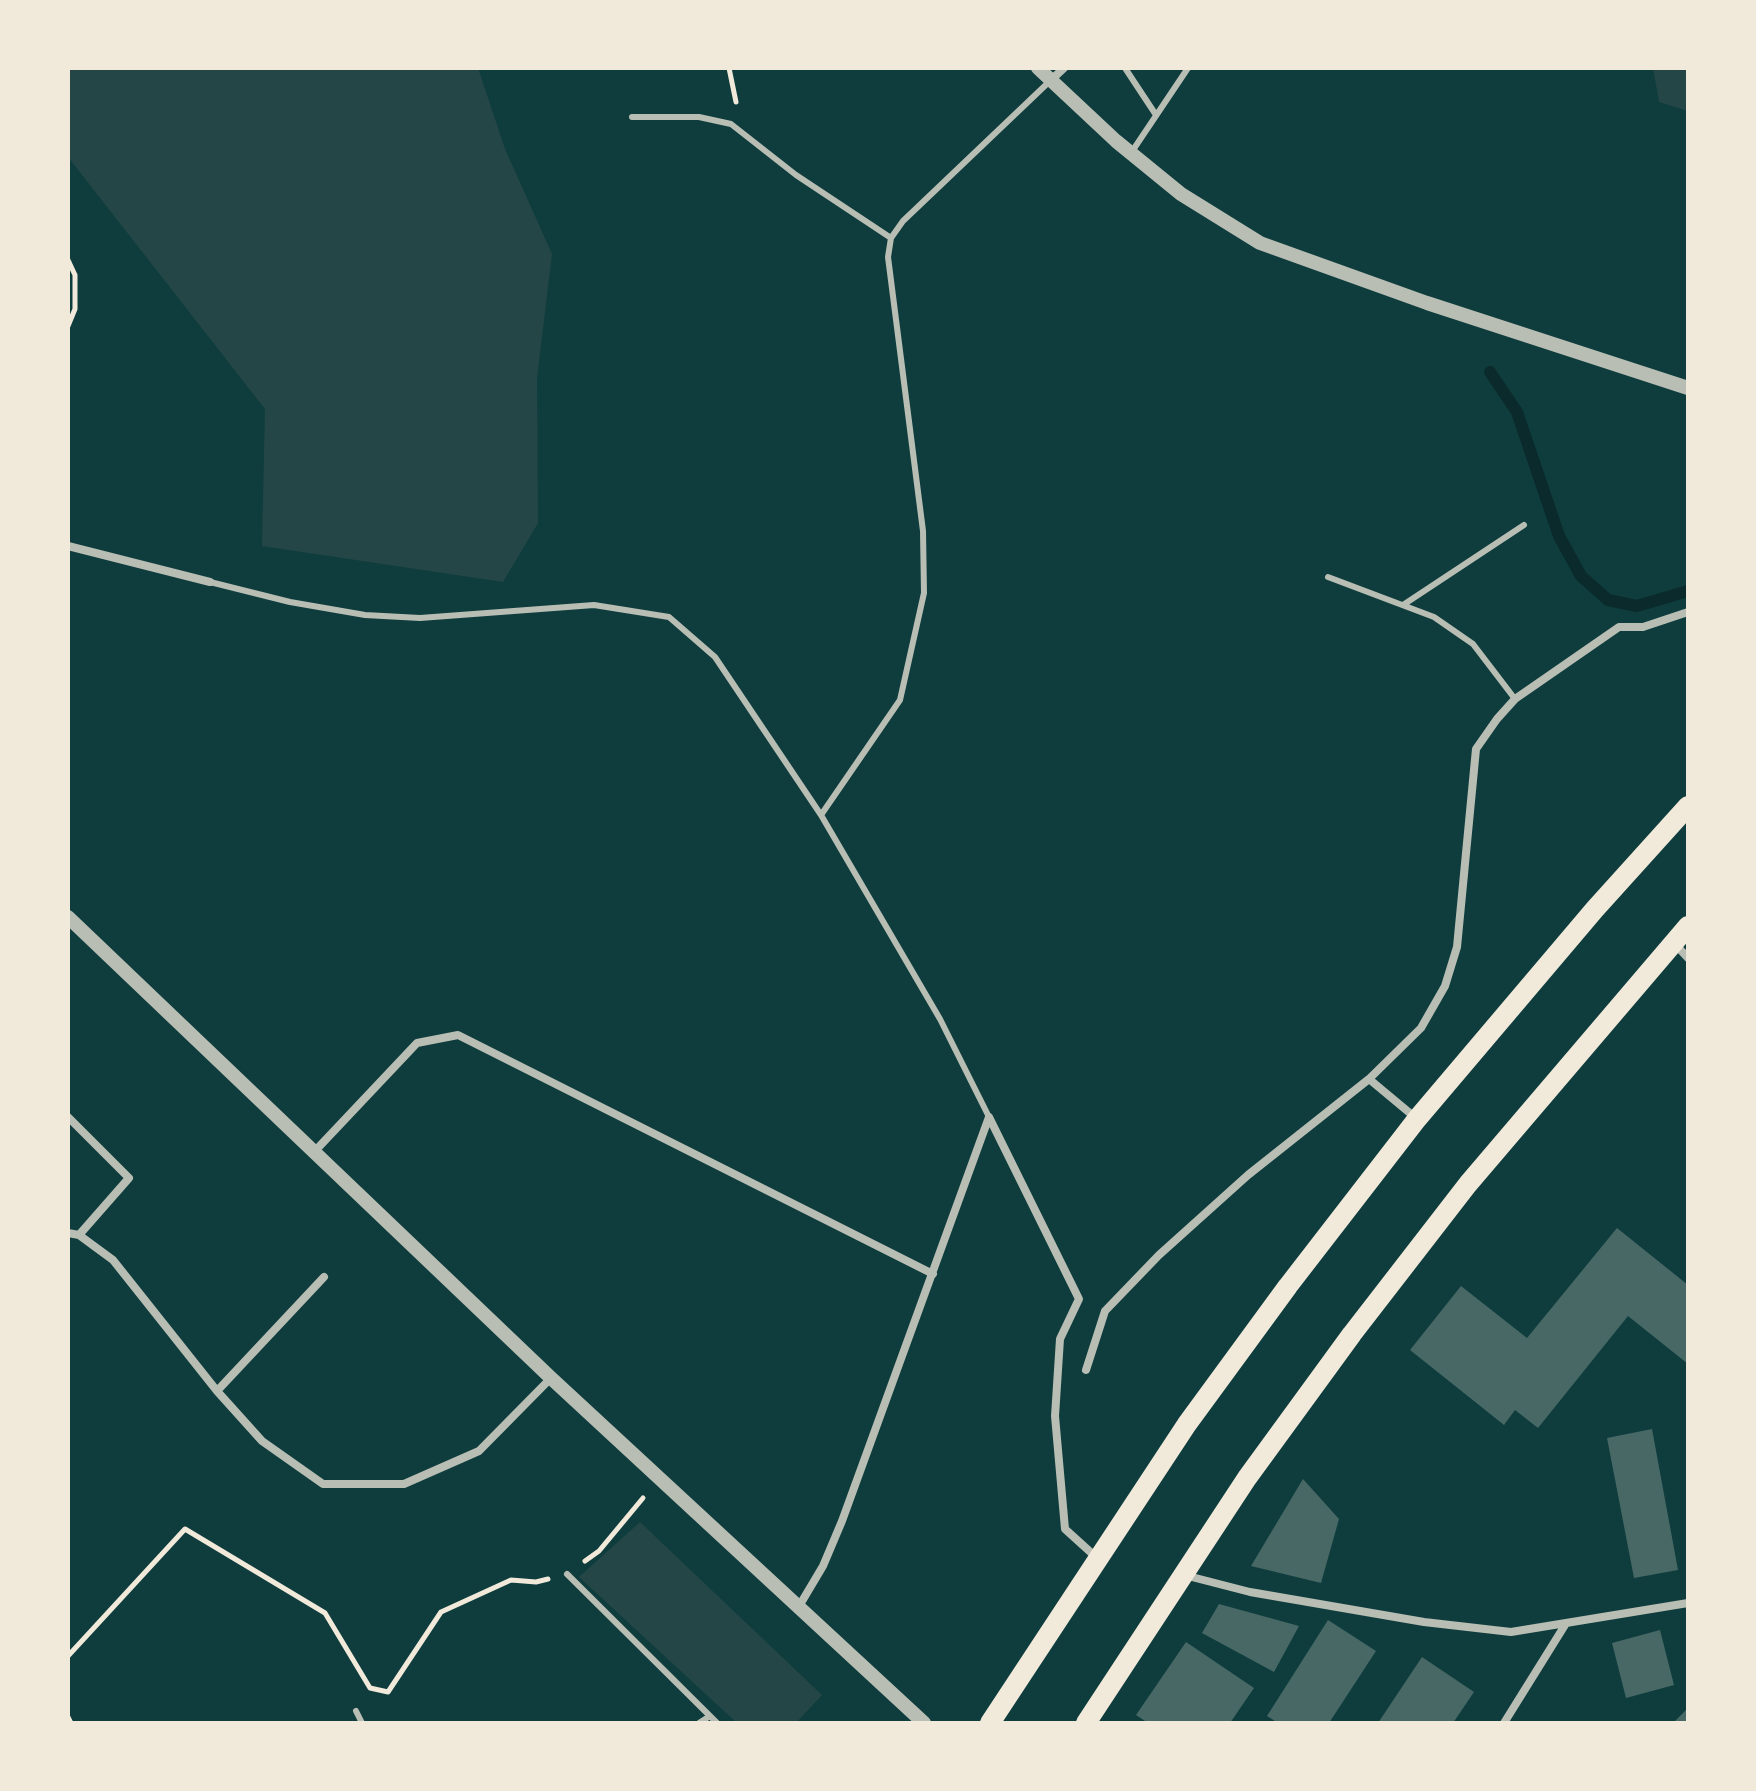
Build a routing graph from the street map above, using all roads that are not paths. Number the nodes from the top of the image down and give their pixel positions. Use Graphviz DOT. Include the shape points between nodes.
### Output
graph roads {
  1 [pos="1038,68"];
  2 [pos="1064,68"];
  3 [pos="1125,68"];
  4 [pos="1188,68"];
  5 [pos="1051,80"];
  6 [pos="1156,115"];
  7 [pos="632,117"];
  8 [pos="1131,153"];
  9 [pos="891,238"];
  10 [pos="1688,388"];
  11 [pos="1524,525"];
  12 [pos="68,546"];
  13 [pos="1328,577"];
  14 [pos="210,582"];
  15 [pos="1403,605"];
  16 [pos="1688,612"];
  17 [pos="1515,699"];
  18 [pos="1688,806"];
  19 [pos="821,815"];
  20 [pos="69,921"];
  21 [pos="1688,926"];
  22 [pos="1673,943"];
  23 [pos="1688,958"];
  24 [pos="1369,1079"];
  25 [pos="68,1117"];
  26 [pos="989,1117"];
  27 [pos="1417,1119"];
  28 [pos="315,1151"];
  29 [pos="68,1233"];
  30 [pos="79,1235"];
  31 [pos="933,1274"];
  32 [pos="324,1277"];
  33 [pos="1086,1370"];
  34 [pos="551,1378"];
  35 [pos="217,1391"];
  36 [pos="1097,1558"];
  37 [pos="567,1574"];
  38 [pos="1184,1575"];
  39 [pos="1688,1603"];
  40 [pos="798,1608"];
  41 [pos="1565,1625"];
  42 [pos="356,1711"];
  43 [pos="710,1716"];
  44 [pos="362,1723"];
  45 [pos="699,1723"];
  46 [pos="717,1723"];
  47 [pos="924,1723"];
  48 [pos="990,1723"];
  49 [pos="1086,1723"];
  50 [pos="1504,1723"];
  1 -- 5 [label="street"];
  2 -- 5 [label="street"];
  3 -- 6 [label="lane"];
  4 -- 6 [label="lane"];
  5 -- 8 [label="street"];
  5 -- 9 [label="lane"];
  6 -- 8 [label="lane"];
  7 -- 9 [label="lane" via="699,117 731,124"];
  8 -- 10 [label="street" via="1181,194 1260,243"];
  9 -- 19 [label="lane" via="888,257 923,531 924,593 900,700"];
  11 -- 15 [label="lane"];
  12 -- 14 [label="street"];
  13 -- 15 [label="lane"];
  14 -- 19 [label="lane" via="365,615 420,618 594,605 669,617 715,657"];
  15 -- 17 [label="lane" via="1434,617 1473,644"];
  16 -- 17 [label="street" via="1643,627 1619,627"];
  17 -- 24 [label="street" via="1476,749 1457,947 1445,986 1421,1028"];
  18 -- 27 [label="main road"];
  19 -- 26 [label="lane" via="940,1019"];
  20 -- 28 [label="street"];
  21 -- 22 [label="main road"];
  22 -- 23 [label="street"];
  22 -- 38 [label="main road" via="1439,1221 1247,1478"];
  24 -- 27 [label="street"];
  24 -- 33 [label="street" via="1248,1175 1159,1255 1105,1311"];
  25 -- 30 [label="street" via="129,1178"];
  26 -- 31 [label="street"];
  26 -- 36 [label="street" via="1079,1299 1060,1339 1055,1416 1065,1529"];
  27 -- 36 [label="main road" via="1187,1424"];
  28 -- 31 [label="street" via="417,1043 458,1035"];
  28 -- 34 [label="street"];
  29 -- 30 [label="street"];
  30 -- 35 [label="street" via="113,1260"];
  31 -- 40 [label="street" via="842,1521"];
  32 -- 35 [label="street"];
  34 -- 35 [label="street" via="479,1451 404,1484 323,1484 262,1441"];
  34 -- 40 [label="street"];
  36 -- 48 [label="main road"];
  37 -- 43 [label="lane"];
  38 -- 41 [label="street" via="1424,1622 1511,1632"];
  38 -- 49 [label="main road"];
  39 -- 41 [label="street"];
  40 -- 47 [label="street"];
  41 -- 50 [label="street"];
  42 -- 44 [label="lane"];
  43 -- 45 [label="lane"];
  43 -- 46 [label="lane"];
}
